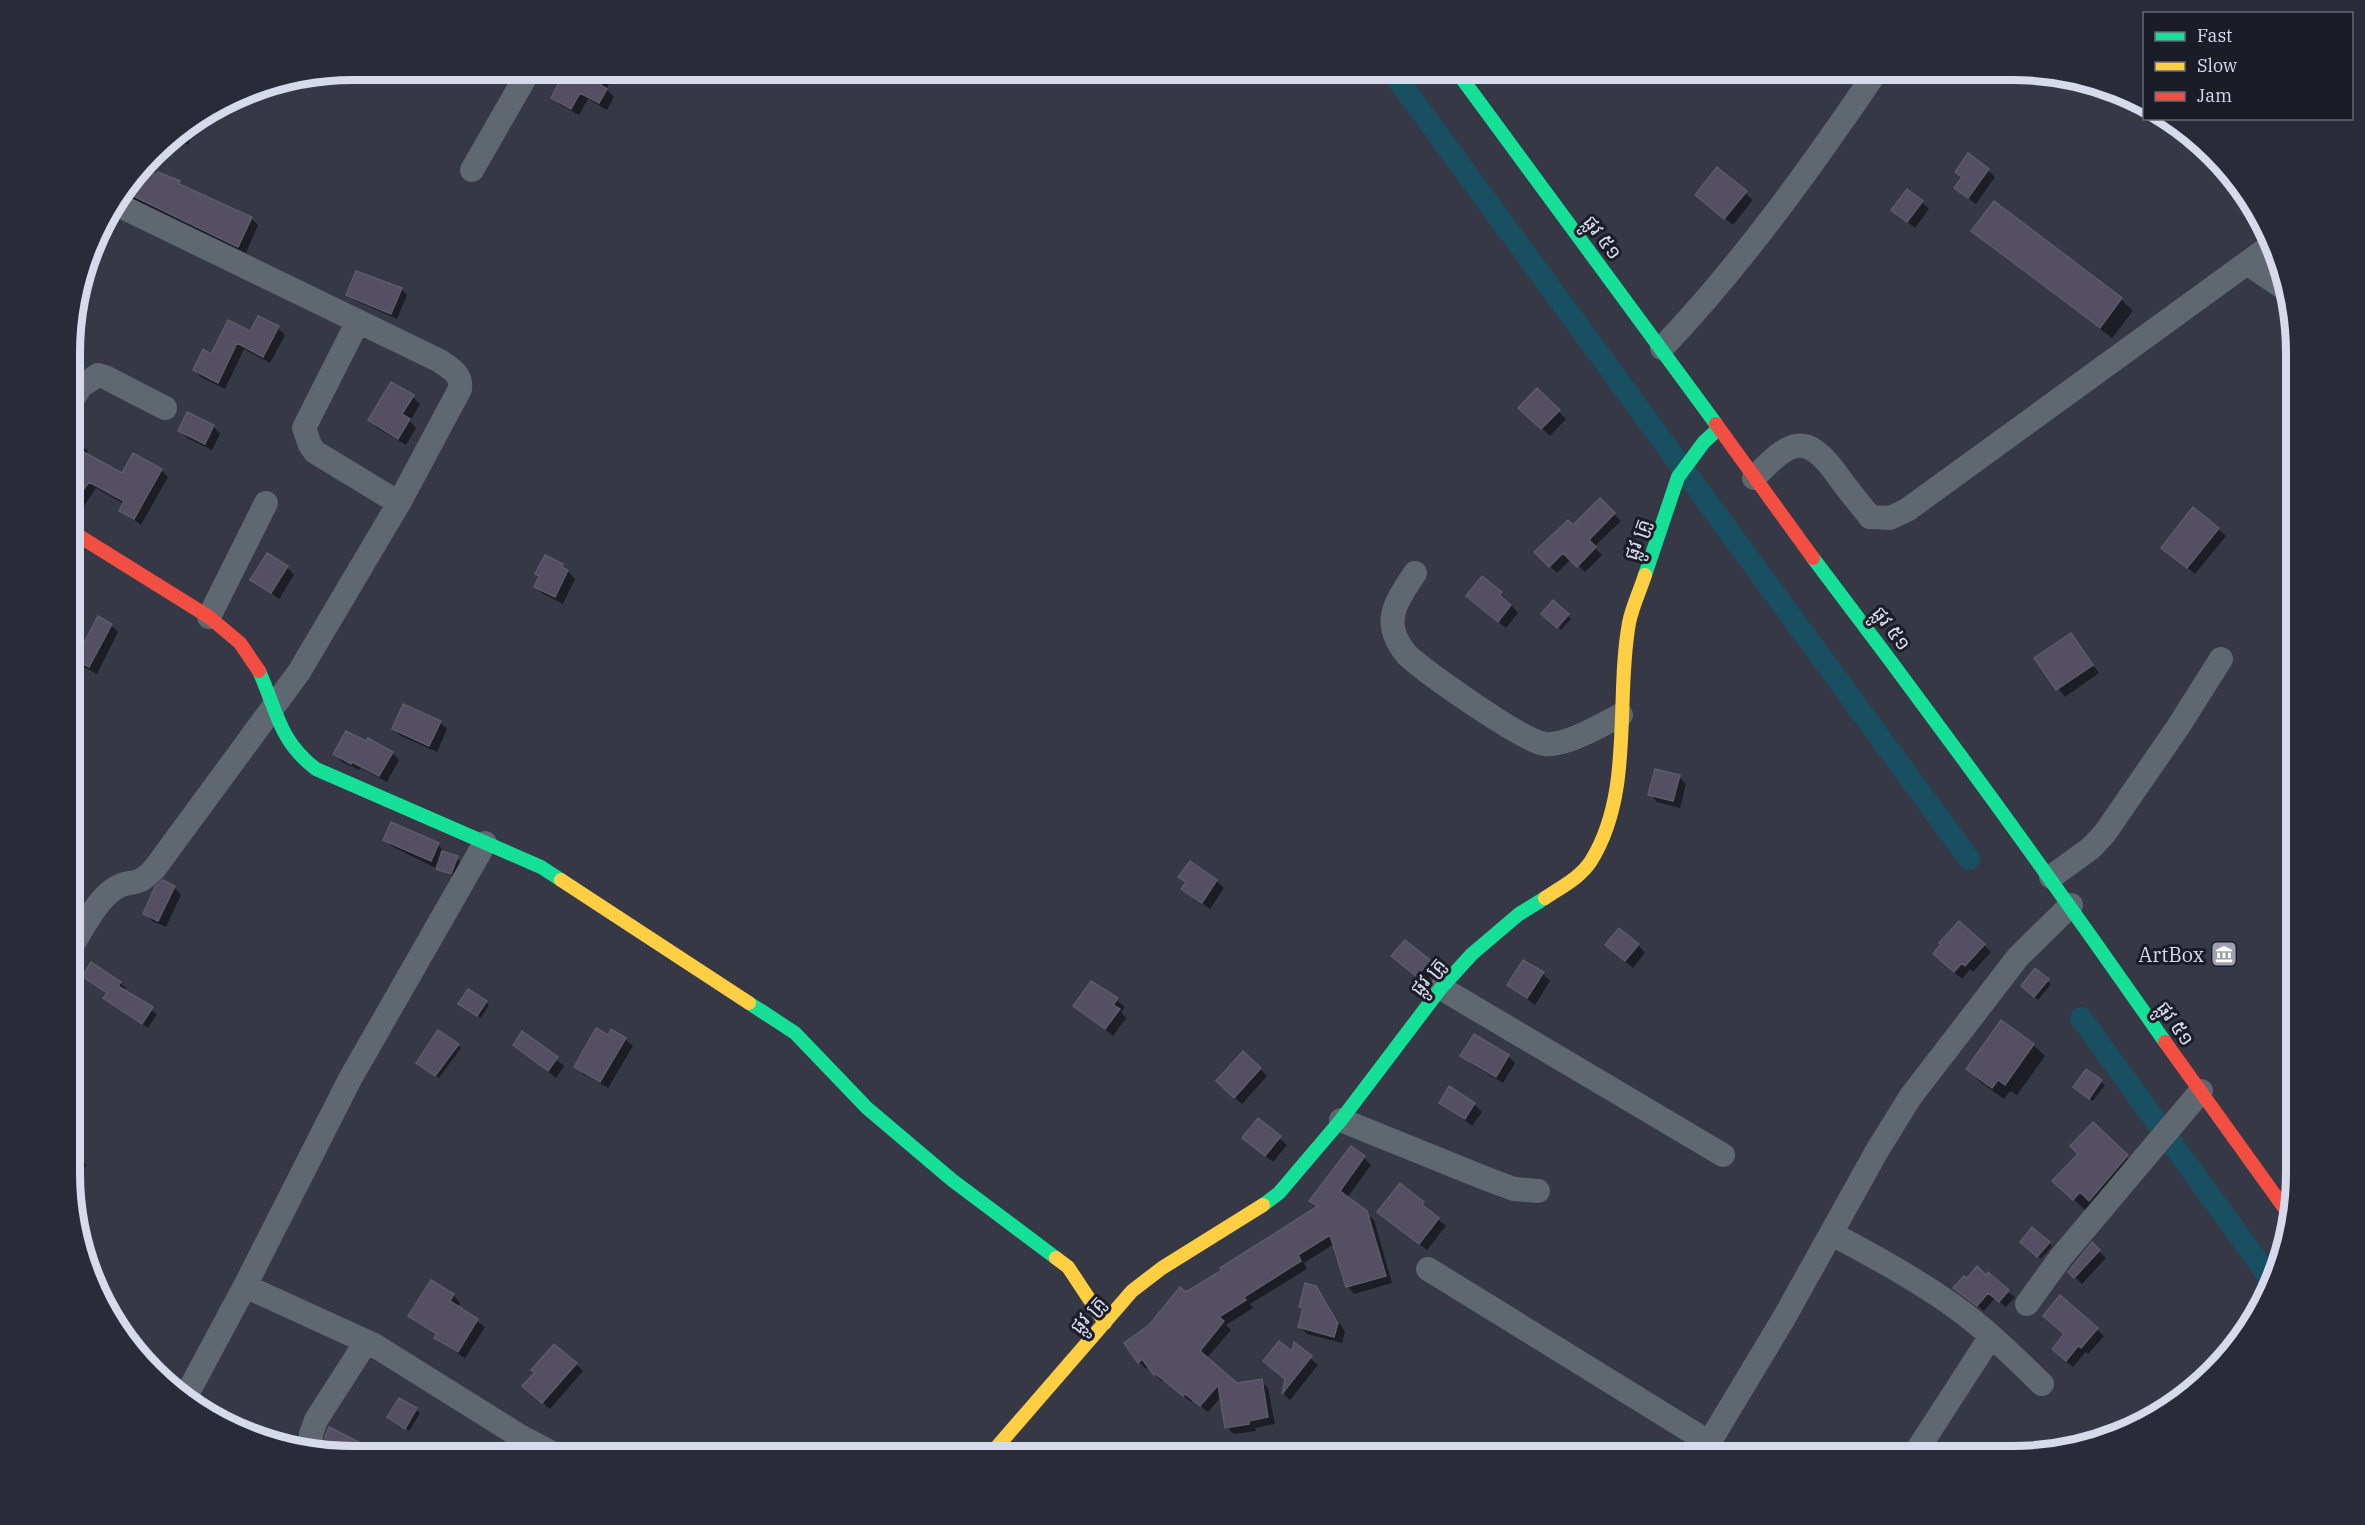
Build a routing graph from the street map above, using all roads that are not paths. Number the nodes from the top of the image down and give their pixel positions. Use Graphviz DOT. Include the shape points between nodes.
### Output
graph roads {
  1 [pos="524,80"];
  2 [pos="1463,80"];
  3 [pos="1871,80"];
  4 [pos="472,170"];
  5 [pos="122,207"];
  6 [pos="2266,250"];
  7 [pos="2247,263"];
  8 [pos="2276,283"];
  9 [pos="358,321"];
  10 [pos="1662,348"];
  11 [pos="80,388"];
  12 [pos="165,408"];
  13 [pos="1718,429"];
  14 [pos="1754,478"];
  15 [pos="266,503"];
  16 [pos="399,503"];
  17 [pos="80,537"];
  18 [pos="1415,573"];
  19 [pos="208,617"];
  20 [pos="2221,659"];
  21 [pos="275,708"];
  22 [pos="1622,715"];
  23 [pos="485,843"];
  24 [pos="2060,870"];
  25 [pos="2071,904"];
  26 [pos="80,933"];
  27 [pos="1441,988"];
  28 [pos="2201,1091"];
  29 [pos="1341,1120"];
  30 [pos="1723,1155"];
  31 [pos="1538,1191"];
  32 [pos="2283,1206"];
  33 [pos="1832,1233"];
  34 [pos="1428,1269"];
  35 [pos="245,1286"];
  36 [pos="2027,1304"];
  37 [pos="1105,1323"];
  38 [pos="1991,1336"];
  39 [pos="366,1341"];
  40 [pos="2042,1384"];
  41 [pos="189,1391"];
  42 [pos="311,1442"];
  43 [pos="539,1446"];
  44 [pos="998,1446"];
  45 [pos="1700,1446"];
  46 [pos="1707,1446"];
  47 [pos="1920,1446"];
  1 -- 4 [label="street"];
  2 -- 10 [label="street, ផ្លូវ ៥១"];
  3 -- 10 [label="street" via="1706,302"];
  5 -- 9 [label="street"];
  6 -- 7 [label="street"];
  7 -- 8 [label="street"];
  7 -- 14 [label="street" via="1907,510 1890,518 1870,517 1815,448 1797,445 1775,456"];
  9 -- 16 [label="street" via="304,428 315,452"];
  9 -- 16 [label="street" via="440,361 461,381"];
  10 -- 13 [label="street, ផ្លូវ ៥១"];
  11 -- 12 [label="street" via="98,375"];
  13 -- 14 [label="street, ផ្លូវ ៥១"];
  13 -- 22 [label="street, ផ្លូវ គ្រូ" via="1678,477 1629,622"];
  14 -- 24 [label="street, ផ្លូវ ៥១" via="1927,707"];
  15 -- 19 [label="street"];
  16 -- 21 [label="street"];
  17 -- 19 [label="street"];
  18 -- 22 [label="street" via="1392,616 1395,636 1406,653 1455,691 1533,741 1544,744 1556,744"];
  19 -- 21 [label="street" via="240,643 257,668"];
  20 -- 24 [label="street" via="2115,820 2091,848"];
  21 -- 23 [label="street" via="290,746 316,769"];
  21 -- 26 [label="street" via="155,868 146,878 115,888"];
  22 -- 27 [label="street, ផ្លូវ គ្រូ" via="1613,801 1591,861 1580,875 1495,933"];
  23 -- 35 [label="street" via="350,1079"];
  23 -- 37 [label="street" via="541,867 795,1033 867,1108 952,1180 1068,1266"];
  24 -- 25 [label="street, ផ្លូវ ៥១"];
  25 -- 28 [label="street, ផ្លូវ ៥១"];
  25 -- 33 [label="street" via="2018,957 1911,1096"];
  27 -- 29 [label="street, ផ្លូវ គ្រូ"];
  27 -- 30 [label="street"];
  28 -- 32 [label="street, ផ្លូវ ៥១"];
  28 -- 36 [label="street" via="2061,1257"];
  29 -- 31 [label="street" via="1514,1189"];
  29 -- 37 [label="street, ផ្លូវ គ្រូ" via="1279,1193 1146,1279"];
  33 -- 38 [label="street" via="1920,1283"];
  33 -- 46 [label="street"];
  34 -- 45 [label="street"];
  35 -- 39 [label="street"];
  35 -- 41 [label="street"];
  37 -- 44 [label="street, ផ្លូវ គ្រូ"];
  38 -- 40 [label="street"];
  38 -- 47 [label="street"];
  39 -- 42 [label="street" via="316,1420"];
  39 -- 43 [label="street"];
}
